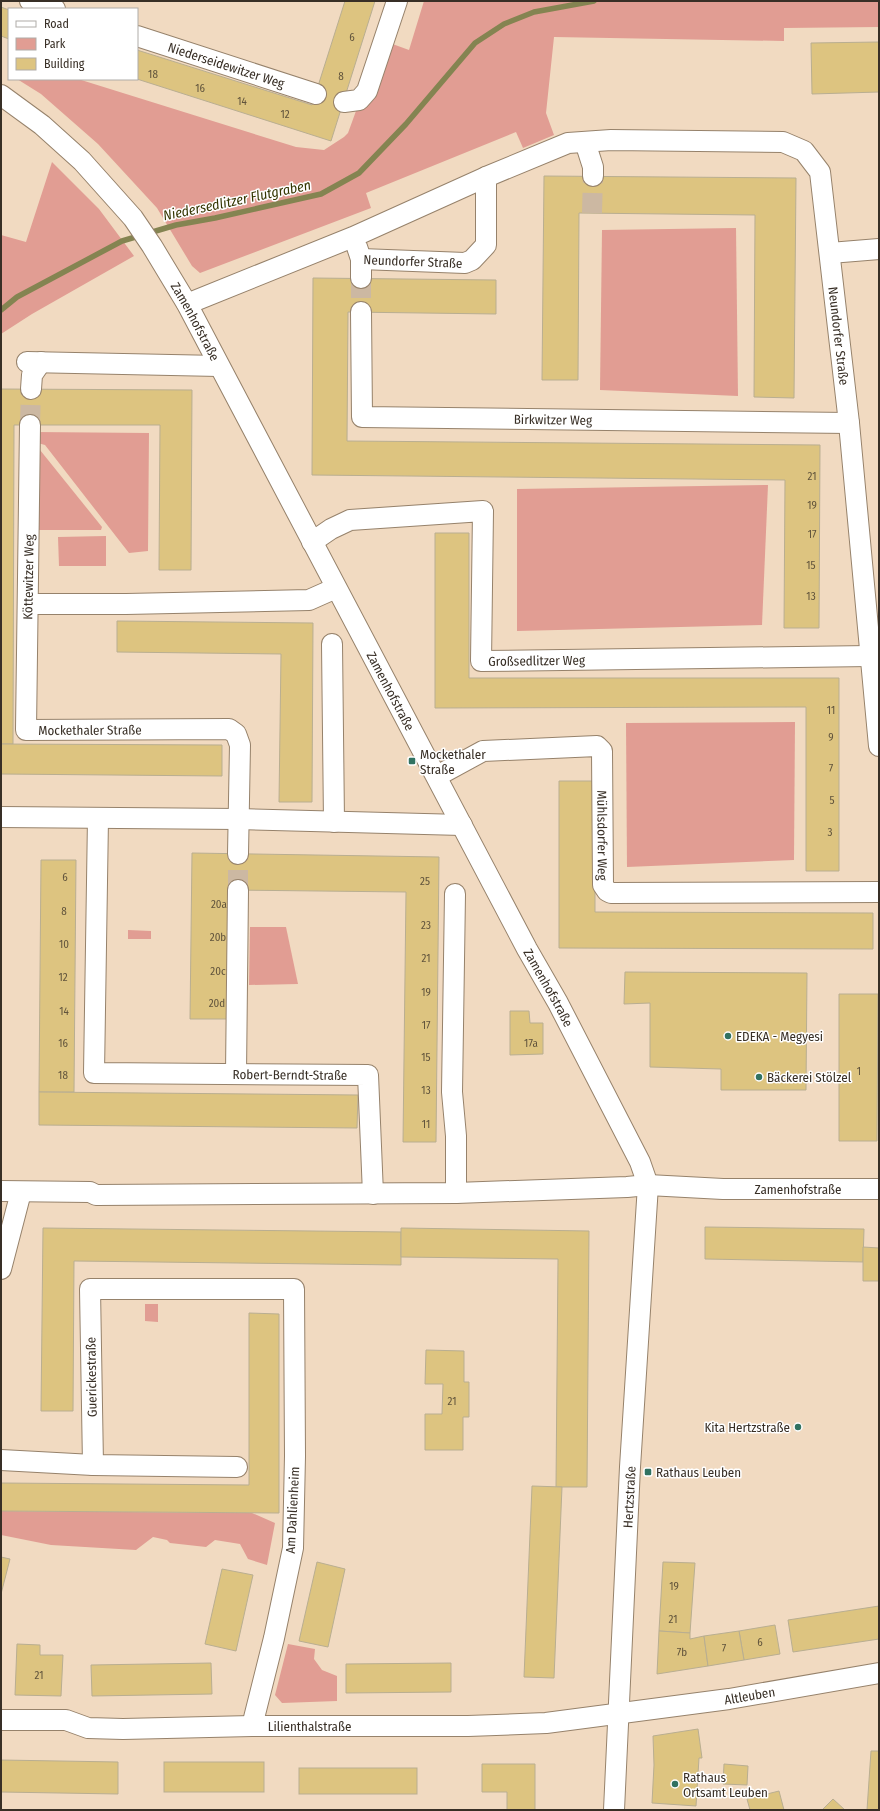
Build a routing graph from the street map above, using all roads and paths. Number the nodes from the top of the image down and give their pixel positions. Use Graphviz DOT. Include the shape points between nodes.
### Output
graph roads {
  1 [pos="397,1"];
  2 [pos="138,36"];
  3 [pos="316,94"];
  4 [pos="1,95"];
  5 [pos="344,102"];
  6 [pos="585,142"];
  7 [pos="593,176"];
  8 [pos="486,178"];
  9 [pos="353,237"];
  10 [pos="879,249"];
  11 [pos="830,253"];
  12 [pos="187,304"];
  13 [pos="361,312"];
  14 [pos="219,366"];
  15 [pos="31,389"];
  16 [pos="849,423"];
  17 [pos="30,425"];
  18 [pos="312,542"];
  19 [pos="336,588"];
  20 [pos="28,604"];
  21 [pos="332,644"];
  22 [pos="870,656"];
  23 [pos="26,730"];
  24 [pos="879,746"];
  25 [pos="437,776"];
  26 [pos="1,817"];
  27 [pos="98,818"];
  28 [pos="238,819"];
  29 [pos="334,822"];
  30 [pos="462,825"];
  31 [pos="238,854"];
  32 [pos="238,890"];
  33 [pos="879,892"];
  34 [pos="455,894"];
  35 [pos="236,1074"];
  36 [pos="648,1185"];
  37 [pos="879,1189"];
  38 [pos="1,1191"];
  39 [pos="21,1192"];
  40 [pos="456,1193"];
  41 [pos="374,1194"];
  42 [pos="1,1269"];
  43 [pos="294,1289"];
  44 [pos="1,1460"];
  45 [pos="93,1465"];
  46 [pos="237,1467"];
  47 [pos="879,1673"];
  48 [pos="619,1713"];
  49 [pos="1,1720"];
  50 [pos="252,1726"];
  51 [pos="614,1810"];
  1 -- 5 [label="street" via="367,91 359,100"];
  2 -- 3 [label="street, Niederseidewitzer Weg"];
  4 -- 12 [label="street, Zamenhofstraße" via="42,125 82,161 133,218"];
  6 -- 7 [label="street" via="593,166"];
  6 -- 8 [label="street, Neundorfer Straße" via="568,144"];
  6 -- 11 [label="street, Neundorfer Straße" via="782,142 804,151 820,172"];
  8 -- 9 [label="street, Neundorfer Straße"];
  8 -- 9 [label="street, Neundorfer Straße" via="486,245 472,260 465,263 361,269"];
  9 -- 12 [label="street, Neundorfer Straße"];
  10 -- 11 [label="street"];
  11 -- 16 [label="street, Neundorfer Straße"];
  12 -- 14 [label="street, Zamenhofstraße"];
  13 -- 16 [label="street, Birkwitzer Weg" via="362,417"];
  14 -- 15 [label="street" via="34,362"];
  14 -- 18 [label="street, Zamenhofstraße"];
  16 -- 22 [label="street, Neundorfer Straße"];
  17 -- 20 [label="street, Köttewitzer Weg"];
  18 -- 19 [label="street, Zamenhofstraße"];
  18 -- 22 [label="street, Großsedlitzer Weg" via="350,520 482,511 482,661"];
  19 -- 20 [label="street" via="309,600"];
  19 -- 25 [label="street, Zamenhofstraße"];
  20 -- 23 [label="street, Köttewitzer Weg"];
  21 -- 29 [label="street"];
  22 -- 24 [label="street, Neundorfer Straße"];
  23 -- 28 [label="street, Mockethaler Straße" via="229,729 236,734 240,745"];
  25 -- 30 [label="street, Zamenhofstraße"];
  25 -- 33 [label="street, Mühlsdorfer Weg" via="483,751 597,746 602,751 604,884 607,891"];
  26 -- 27 [label="street"];
  27 -- 28 [label="street"];
  27 -- 35 [label="street, Robert-Berndt-Straße" via="94,1073"];
  28 -- 29 [label="street"];
  28 -- 31 [label="street, Mockethaler Straße"];
  29 -- 30 [label="street"];
  30 -- 36 [label="street, Zamenhofstraße" via="640,1162"];
  32 -- 35 [label="street"];
  34 -- 40 [label="street" via="452,1092 456,1136"];
  35 -- 41 [label="street, Robert-Berndt-Straße" via="368,1076"];
  36 -- 37 [label="street, Zamenhofstraße" via="723,1189"];
  36 -- 40 [label="street"];
  36 -- 48 [label="street, Hertzstraße" via="630,1467"];
  38 -- 39 [label="street"];
  39 -- 41 [label="street" via="90,1192 96,1195"];
  39 -- 42 [label="street"];
  40 -- 41 [label="street"];
  43 -- 45 [label="street, Guerickestraße" via="90,1289"];
  43 -- 50 [label="street, Am Dahlienheim" via="293,1548"];
  44 -- 45 [label="street"];
  45 -- 46 [label="street"];
  47 -- 48 [label="street, Altleuben" via="729,1699"];
  48 -- 50 [label="street, Lilienthalstraße" via="546,1723 475,1726"];
  48 -- 51 [label="street, Hertzstraße"];
  49 -- 50 [label="street, Lilienthalstraße" via="66,1720 88,1728"];
}
